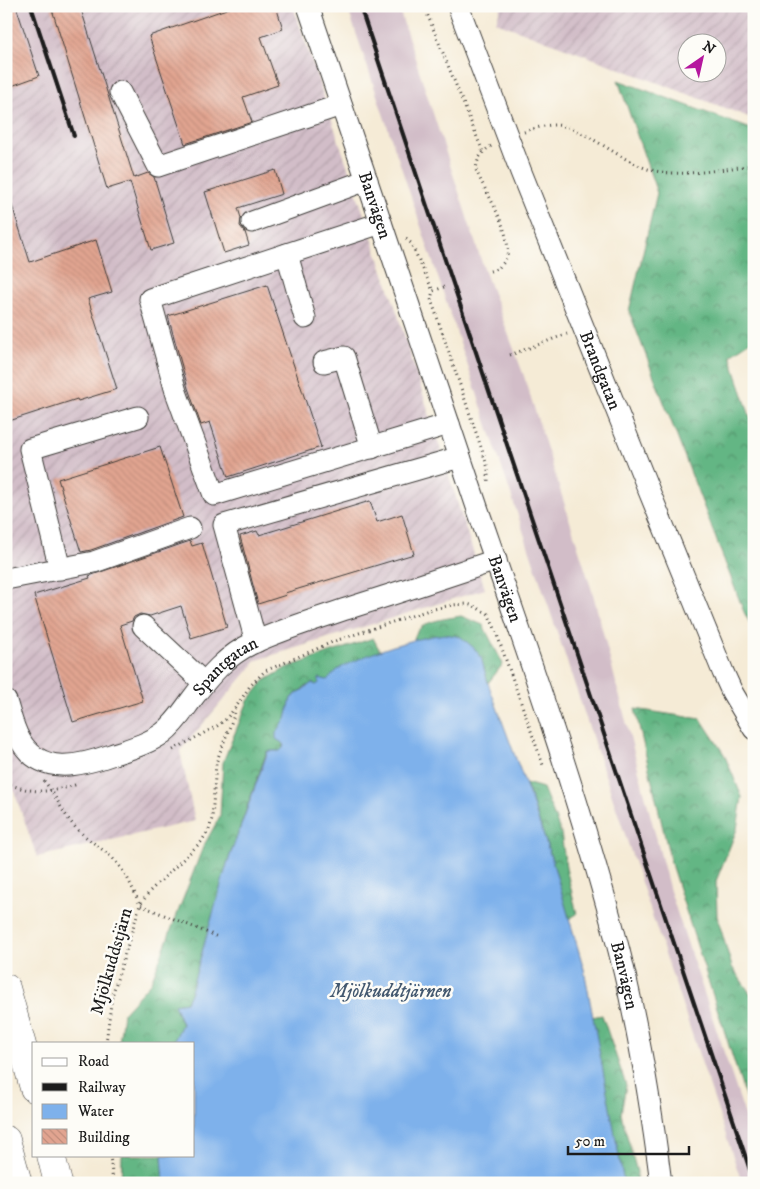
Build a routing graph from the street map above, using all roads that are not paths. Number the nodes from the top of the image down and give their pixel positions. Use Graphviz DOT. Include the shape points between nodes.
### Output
graph roads {
  1 [pos="308,6"];
  2 [pos="458,6"];
  3 [pos="120,92"];
  4 [pos="341,105"];
  5 [pos="367,180"];
  6 [pos="252,222"];
  7 [pos="381,224"];
  8 [pos="287,254"];
  9 [pos="305,318"];
  10 [pos="324,362"];
  11 [pos="138,417"];
  12 [pos="449,424"];
  13 [pos="372,448"];
  14 [pos="460,457"];
  15 [pos="190,528"];
  16 [pos="496,560"];
  17 [pos="60,569"];
  18 [pos="6,579"];
  19 [pos="143,626"];
  20 [pos="256,642"];
  21 [pos="204,683"];
  22 [pos="6,701"];
  23 [pos="754,729"];
  24 [pos="6,988"];
  25 [pos="32,1081"];
  26 [pos="6,1140"];
  27 [pos="52,1156"];
  28 [pos="18,1183"];
  29 [pos="58,1183"];
  30 [pos="662,1183"];
  1 -- 4 [label="street, Banvägen"];
  2 -- 23 [label="street, Brandgatan" via="723,672"];
  3 -- 4 [label="street" via="158,166"];
  4 -- 5 [label="street, Banvägen"];
  5 -- 6 [label="street"];
  5 -- 7 [label="street, Banvägen"];
  7 -- 8 [label="street"];
  7 -- 12 [label="street, Banvägen"];
  8 -- 9 [label="street"];
  8 -- 13 [label="street" via="150,299 176,392 214,495"];
  10 -- 13 [label="street" via="344,357"];
  11 -- 17 [label="street" via="30,449"];
  12 -- 13 [label="street"];
  12 -- 14 [label="street, Banvägen"];
  14 -- 16 [label="street, Banvägen"];
  14 -- 20 [label="street" via="224,525"];
  15 -- 17 [label="street" via="94,562"];
  16 -- 20 [label="street, Spantgatan"];
  16 -- 30 [label="street, Banvägen" via="564,764 614,930 646,1075"];
  17 -- 18 [label="street"];
  19 -- 21 [label="street"];
  20 -- 21 [label="street, Spantgatan" via="227,659"];
  21 -- 22 [label="street, Spantgatan" via="163,733 146,743 74,766 53,764 34,756 19,740"];
  24 -- 25 [label="main road"];
  26 -- 28 [label="main road"];
  27 -- 29 [label="main road"];
}
